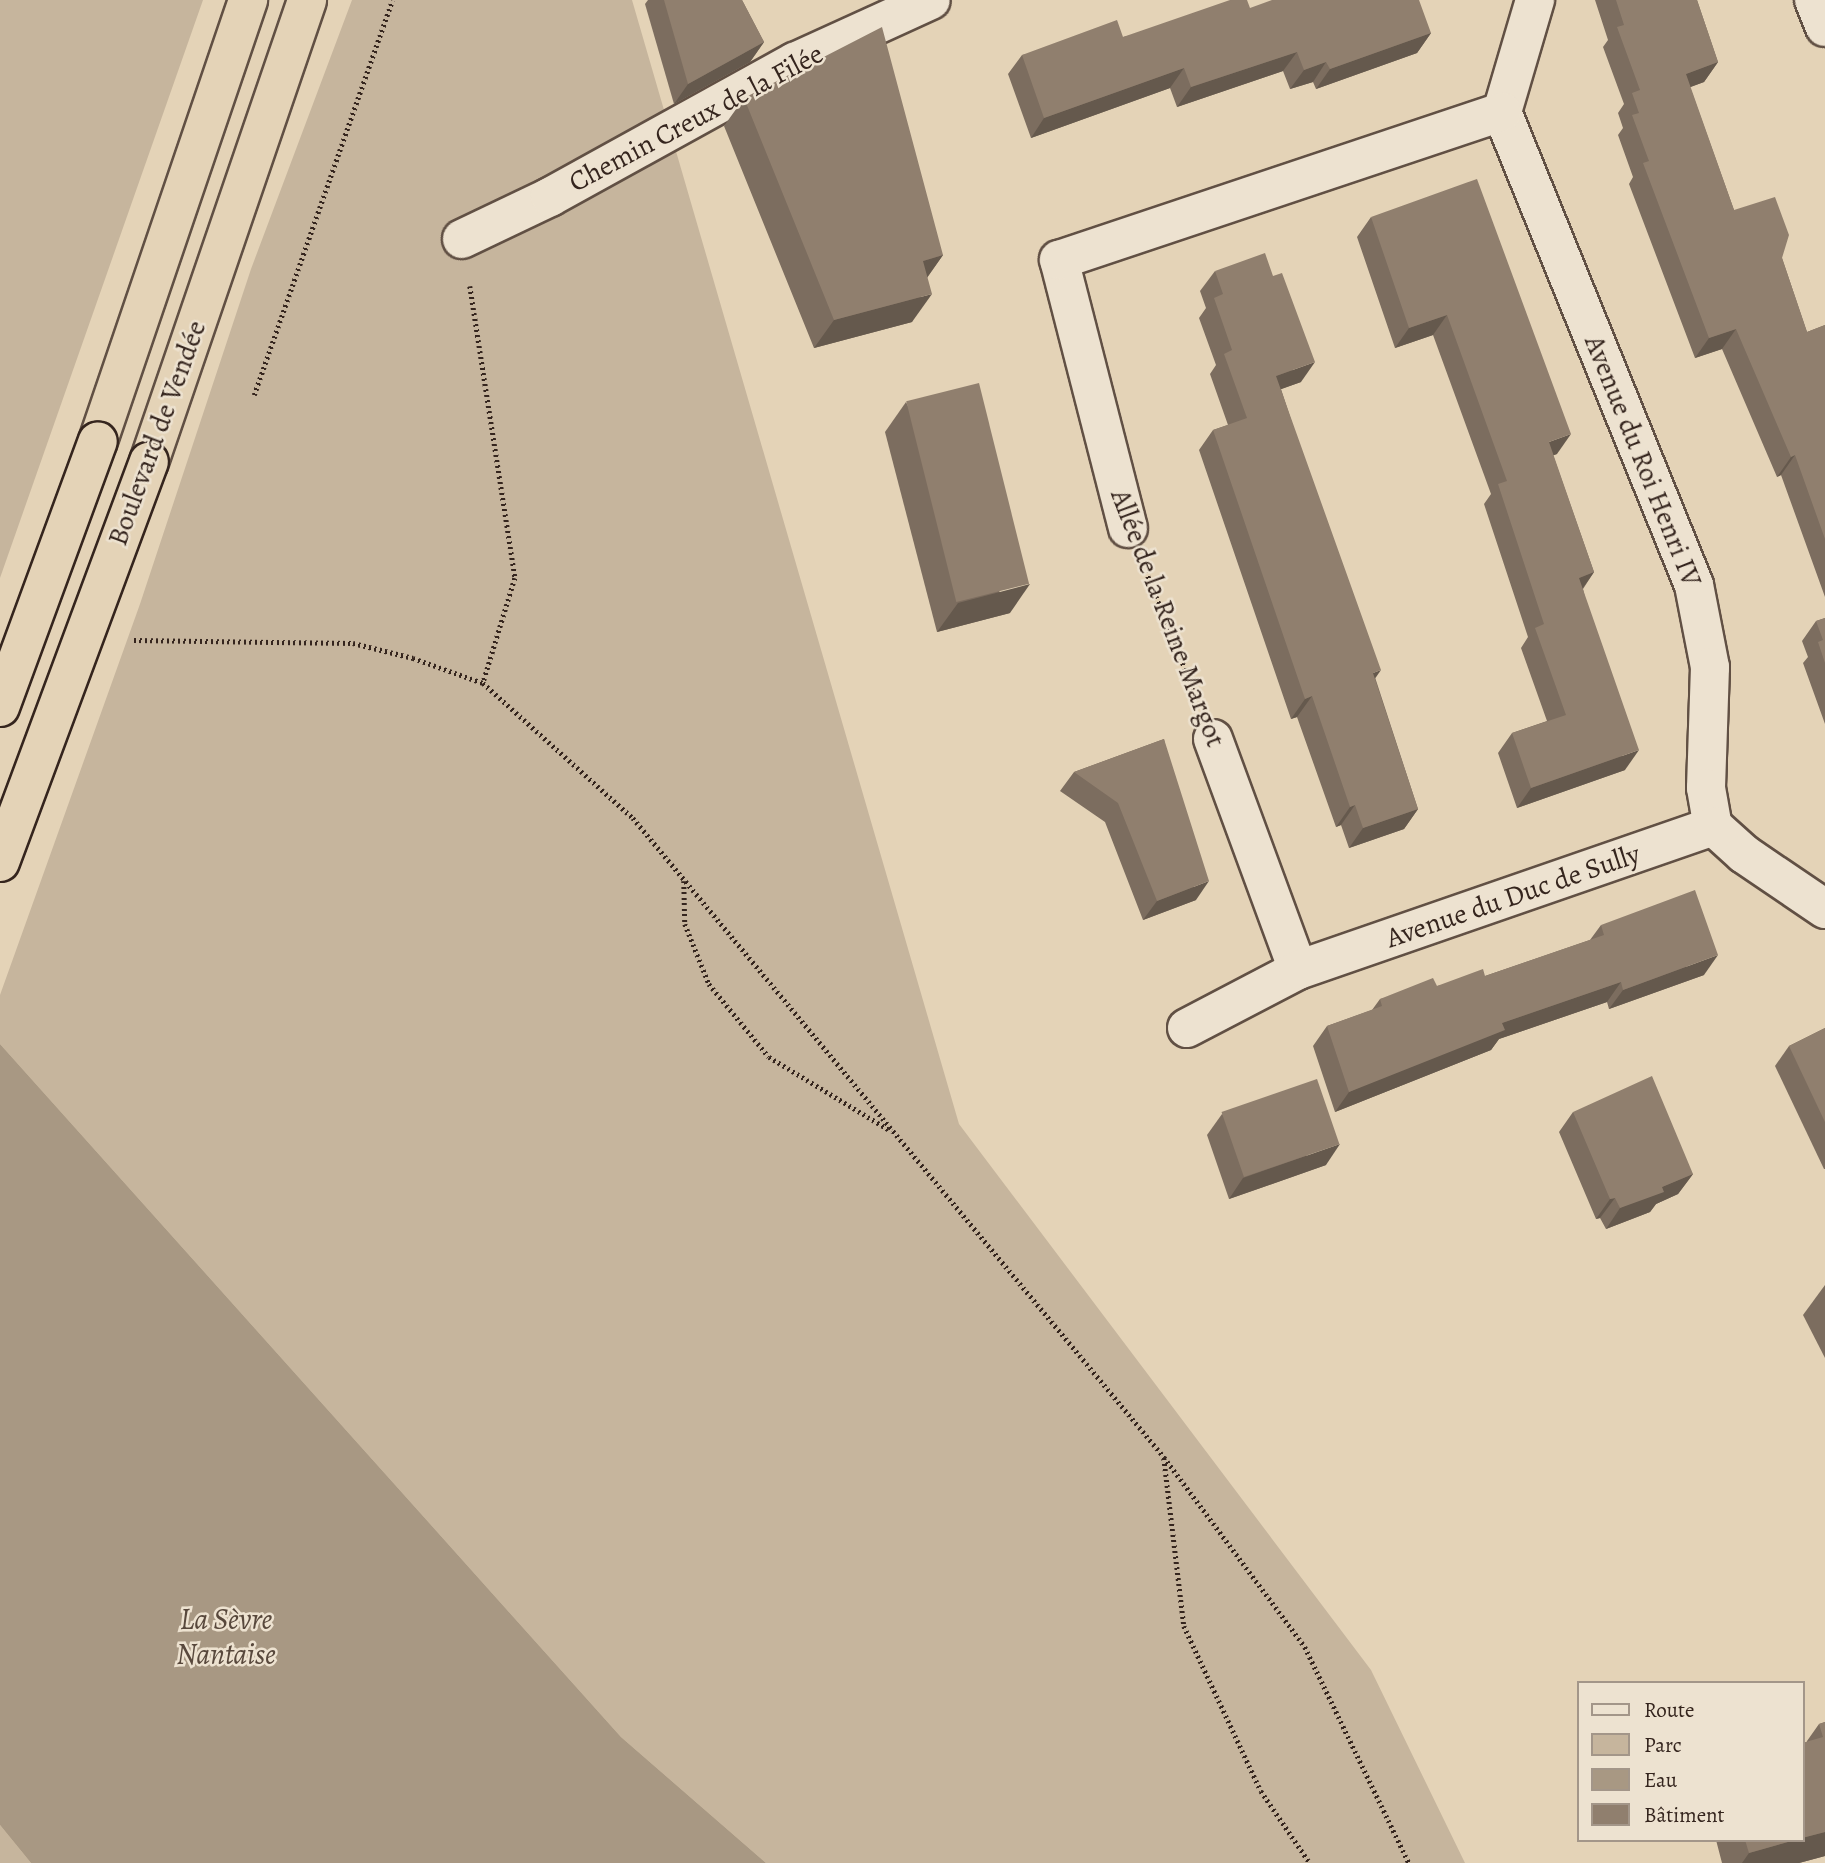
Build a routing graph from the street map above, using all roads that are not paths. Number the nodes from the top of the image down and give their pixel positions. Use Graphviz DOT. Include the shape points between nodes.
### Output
graph roads {
  1 [pos="248,0"];
  2 [pos="307,0"];
  3 [pos="931,0"];
  4 [pos="1535,0"];
  5 [pos="1814,0"];
  6 [pos="1825,27"];
  7 [pos="1502,112"];
  8 [pos="463,239"];
  9 [pos="1128,528"];
  10 [pos="0,707"];
  11 [pos="1213,739"];
  12 [pos="1713,826"];
  13 [pos="0,862"];
  14 [pos="1825,909"];
  15 [pos="1298,970"];
  16 [pos="1187,1028"];
  1 -- 10 [label="highway, Boulevard de Vendée, bridge" via="98,441"];
  2 -- 13 [label="highway, Boulevard de Vendée, bridge" via="149,462"];
  3 -- 8 [label="street, Chemin Creux de la Filée" via="795,62 550,198"];
  4 -- 7 [label="street"];
  5 -- 6 [label="street"];
  7 -- 9 [label="street, Allée de la Reine Margot" via="1059,260"];
  7 -- 12 [label="street, Avenue du Roi Henri IV" via="1694,585 1710,667 1706,788"];
  11 -- 15 [label="street, Allée de la Reine Margot"];
  12 -- 14 [label="street" via="1744,854"];
  12 -- 15 [label="street, Avenue du Duc de Sully"];
  15 -- 16 [label="street, Avenue du Duc de Sully"];
}
